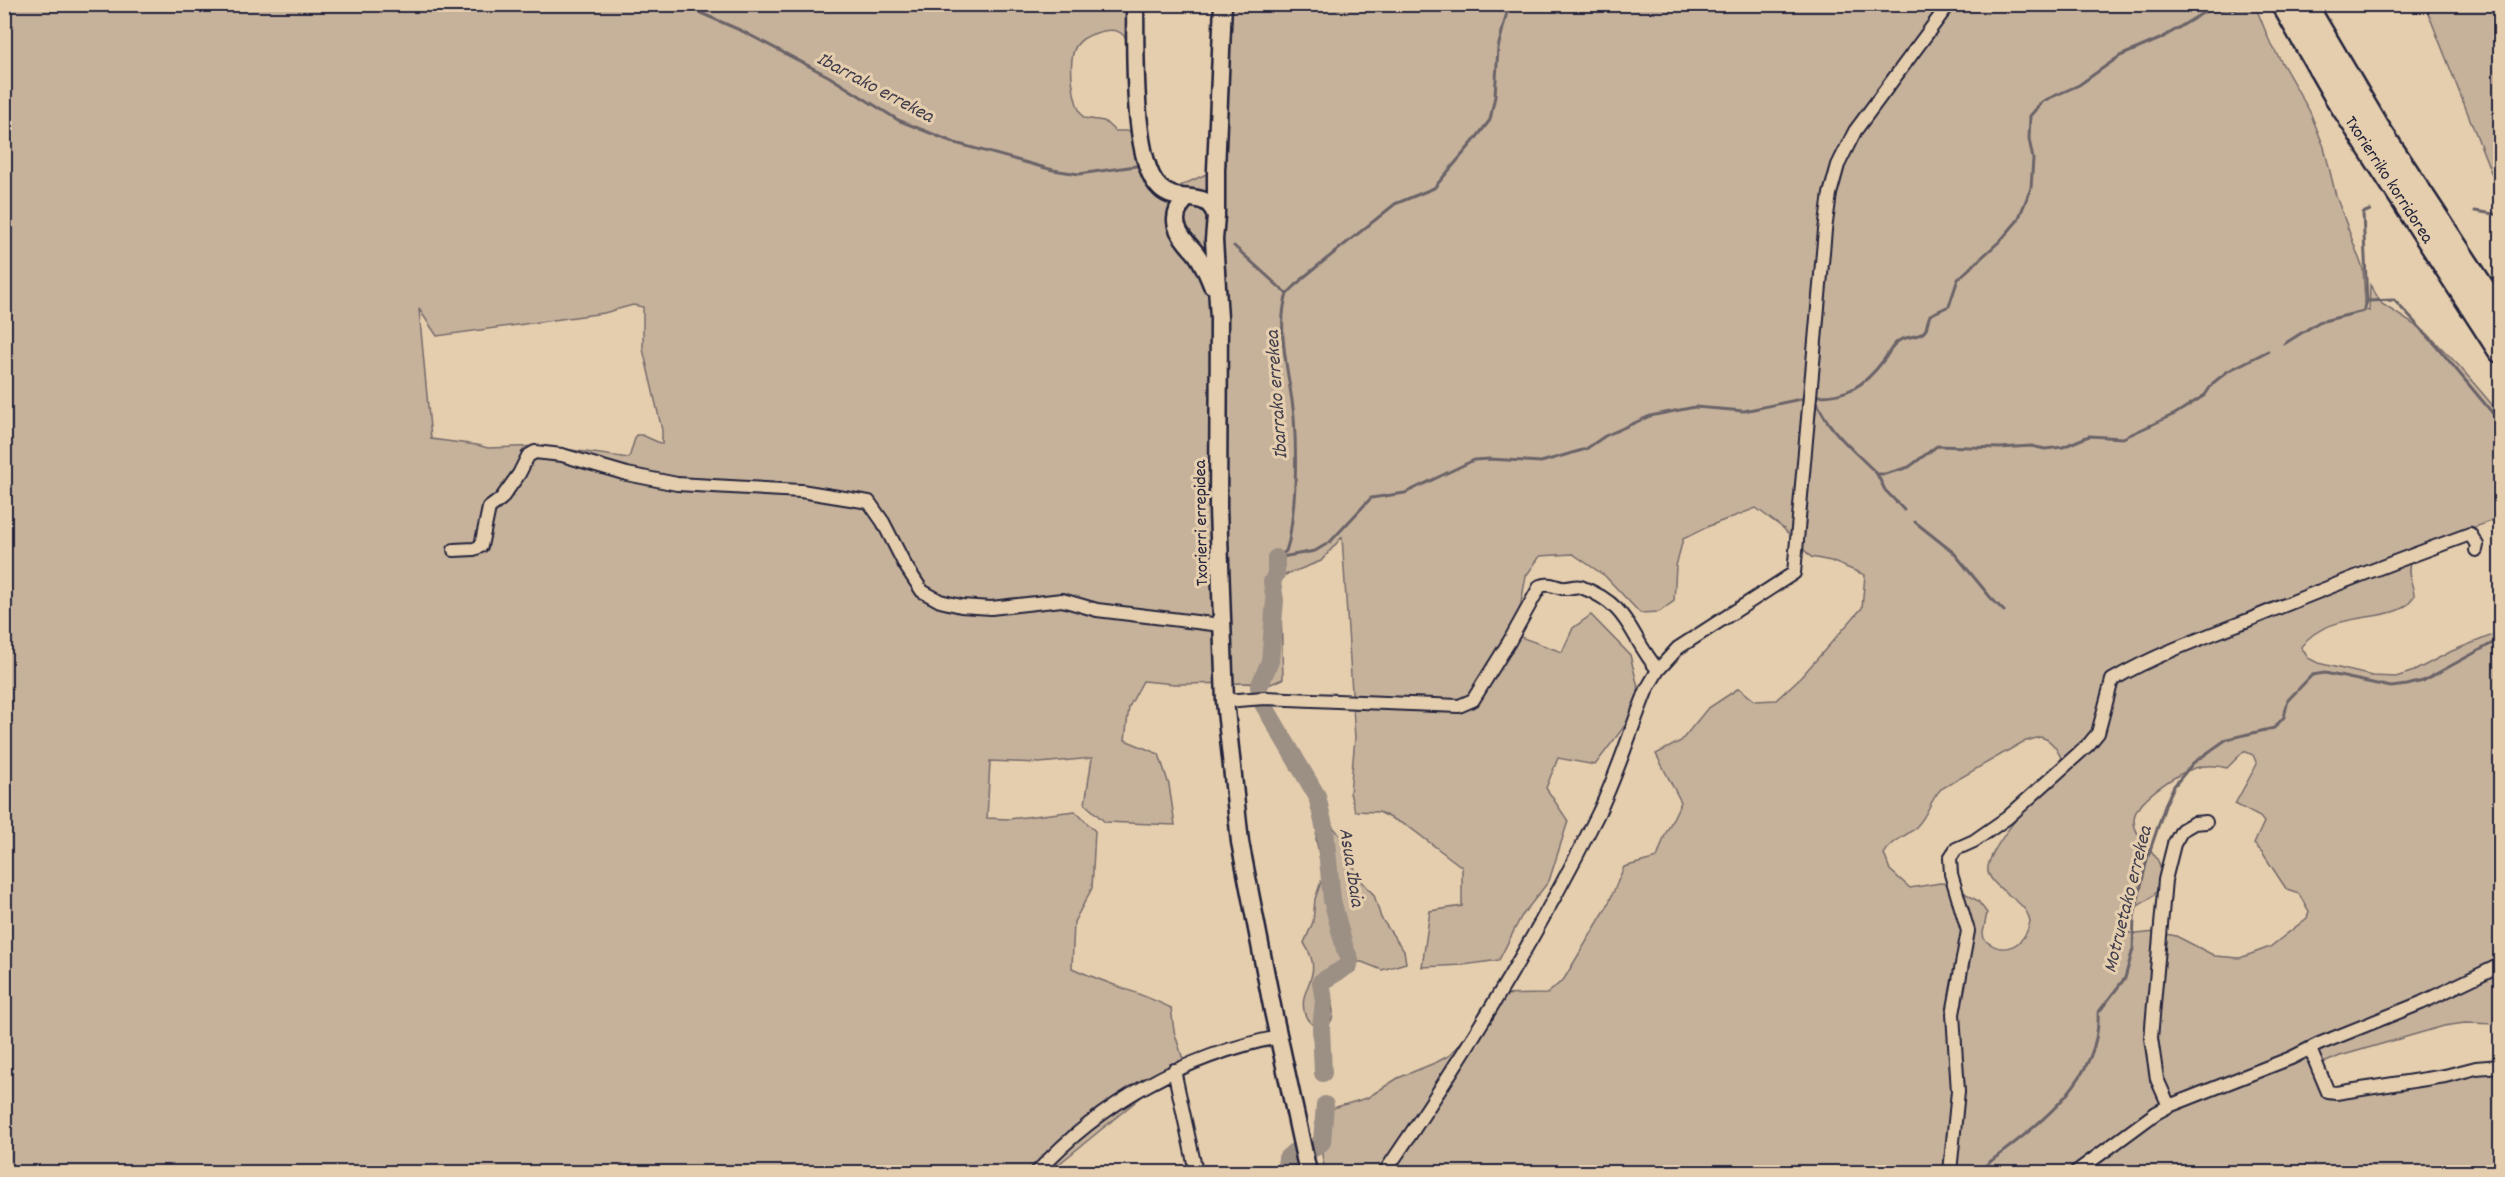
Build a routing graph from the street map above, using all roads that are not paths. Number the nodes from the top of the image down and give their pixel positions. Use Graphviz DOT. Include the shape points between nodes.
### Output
graph roads {
  1 [pos="1136,4"];
  2 [pos="1223,4"];
  3 [pos="1949,4"];
  4 [pos="2283,4"];
  5 [pos="2305,4"];
  6 [pos="1216,170"];
  7 [pos="1191,198"];
  8 [pos="1216,216"];
  9 [pos="1214,240"];
  10 [pos="1194,251"];
  11 [pos="1216,296"];
  12 [pos="2500,314"];
  13 [pos="2500,351"];
  14 [pos="454,550"];
  15 [pos="2476,550"];
  16 [pos="1221,625"];
  17 [pos="1658,670"];
  18 [pos="1225,700"];
  19 [pos="2206,822"];
  20 [pos="2500,965"];
  21 [pos="1279,1037"];
  22 [pos="2310,1049"];
  23 [pos="2500,1066"];
  24 [pos="1174,1070"];
  25 [pos="2169,1106"];
  26 [pos="1037,1173"];
  27 [pos="1196,1173"];
  28 [pos="1308,1173"];
  29 [pos="1385,1173"];
  30 [pos="1950,1173"];
  31 [pos="2076,1173"];
  1 -- 7 [label="street" via="1138,97 1147,165 1160,189 1174,197"];
  2 -- 6 [label="street, Txorierri errepidea"];
  3 -- 17 [label="street" via="1855,131 1838,165 1825,230 1794,573 1678,648"];
  4 -- 13 [label="highway, Txorierriko korridorea" via="2335,95"];
  5 -- 12 [label="highway, Txorierriko korridorea" via="2378,128"];
  6 -- 7 [label="street" via="1210,182"];
  6 -- 8 [label="street, Txorierri errepidea"];
  7 -- 8 [label="street" via="1209,203"];
  7 -- 10 [label="street" via="1178,207 1176,222 1182,238"];
  8 -- 9 [label="street, Txorierri errepidea"];
  9 -- 10 [label="street" via="1206,249"];
  9 -- 11 [label="street, Txorierri errepidea"];
  10 -- 11 [label="street"];
  11 -- 16 [label="street, Txorierri errepidea"];
  14 -- 16 [label="street" via="481,546 489,508 507,491 528,456 535,452 562,455 677,484 801,491 869,502 922,591 940,601 991,608 1062,600 1097,610"];
  15 -- 30 [label="street" via="2470,534 2381,566 2124,673 2112,680 2098,733 2090,744 2007,818 1956,849 1950,858 1951,874 1968,931 1953,1014 1958,1091"];
  16 -- 18 [label="street, Txorierri errepidea"];
  17 -- 18 [label="street" via="1616,607 1579,586 1548,584 1540,586 1468,704"];
  17 -- 29 [label="street" via="1598,814 1533,937 1458,1063"];
  18 -- 21 [label="street, Txorierri errepidea" via="1240,842"];
  19 -- 25 [label="street" via="2182,830 2174,844 2165,880 2151,1038 2157,1079"];
  20 -- 22 [label="street"];
  21 -- 24 [label="street" via="1236,1047"];
  21 -- 28 [label="street, Txorierri errepidea"];
  22 -- 23 [label="street" via="2328,1092 2336,1094"];
  22 -- 25 [label="street"];
  24 -- 26 [label="street" via="1097,1118"];
  24 -- 27 [label="street"];
  25 -- 31 [label="street"];
}
